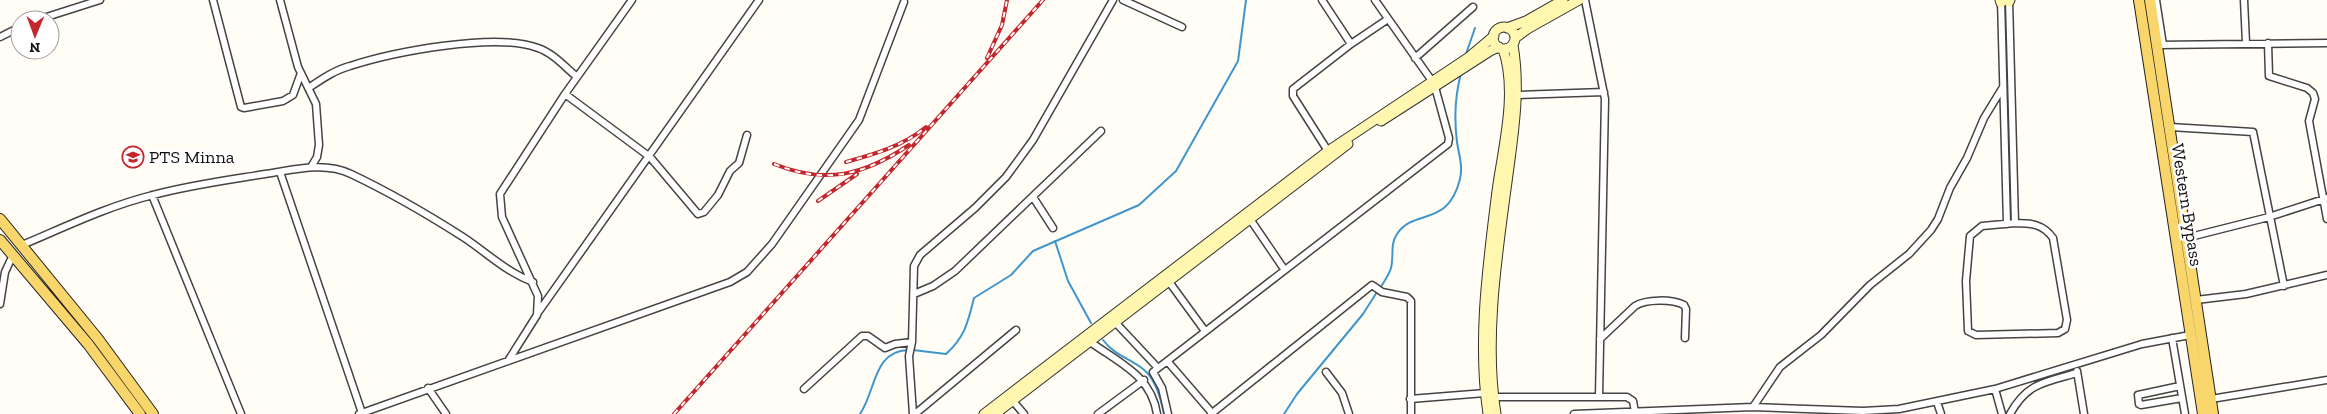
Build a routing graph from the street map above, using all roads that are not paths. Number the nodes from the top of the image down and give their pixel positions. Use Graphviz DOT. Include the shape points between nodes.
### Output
graph roads {
  1 [pos="100,0"];
  2 [pos="213,0"];
  3 [pos="280,0"];
  4 [pos="632,0"];
  5 [pos="759,0"];
  6 [pos="1113,0"];
  7 [pos="1124,0"];
  8 [pos="1322,0"];
  9 [pos="1375,0"];
  10 [pos="1564,0"];
  11 [pos="1579,0"];
  12 [pos="1586,0"];
  13 [pos="2139,0"];
  14 [pos="2150,0"];
  15 [pos="2156,0"];
  16 [pos="2244,0"];
  17 [pos="2005,1"];
  18 [pos="904,2"];
  19 [pos="1473,8"];
  20 [pos="60,13"];
  21 [pos="1388,20"];
  22 [pos="1182,28"];
  23 [pos="1507,28"];
  24 [pos="1494,36"];
  25 [pos="1514,41"];
  26 [pos="2246,43"];
  27 [pos="2268,43"];
  28 [pos="2327,43"];
  29 [pos="1351,44"];
  30 [pos="2160,45"];
  31 [pos="1501,48"];
  32 [pos="1415,58"];
  33 [pos="1462,67"];
  34 [pos="301,73"];
  35 [pos="577,77"];
  36 [pos="1434,84"];
  37 [pos="310,87"];
  38 [pos="2004,87"];
  39 [pos="1604,92"];
  40 [pos="565,94"];
  41 [pos="1517,94"];
  42 [pos="2170,127"];
  43 [pos="1101,131"];
  44 [pos="747,135"];
  45 [pos="1328,151"];
  46 [pos="650,157"];
  47 [pos="311,167"];
  48 [pos="280,172"];
  49 [pos="152,195"];
  50 [pos="1034,196"];
  51 [pos="2325,199"];
  52 [pos="2269,217"];
  53 [pos="0,219"];
  54 [pos="1250,219"];
  55 [pos="2327,219"];
  56 [pos="2015,223"];
  57 [pos="2007,224"];
  58 [pos="1053,228"];
  59 [pos="2186,238"];
  60 [pos="0,240"];
  61 [pos="22,245"];
  62 [pos="12,255"];
  63 [pos="1284,269"];
  64 [pos="2327,275"];
  65 [pos="1167,278"];
  66 [pos="533,282"];
  67 [pos="2284,286"];
  68 [pos="1,287"];
  69 [pos="914,294"];
  70 [pos="2196,300"];
  71 [pos="0,304"];
  72 [pos="537,315"];
  73 [pos="1115,322"];
  74 [pos="1016,330"];
  75 [pos="1205,331"];
  76 [pos="2190,335"];
  77 [pos="1686,338"];
  78 [pos="2172,338"];
  79 [pos="1600,339"];
  80 [pos="1089,342"];
  81 [pos="912,344"];
  82 [pos="507,362"];
  83 [pos="1168,362"];
  84 [pos="2076,364"];
  85 [pos="1158,368"];
  86 [pos="1326,372"];
  87 [pos="2077,373"];
  88 [pos="1144,380"];
  89 [pos="2327,380"];
  90 [pos="2180,386"];
  91 [pos="428,388"];
  92 [pos="804,389"];
  93 [pos="1995,389"];
  94 [pos="1489,395"];
  95 [pos="1599,396"];
  96 [pos="2182,398"];
  97 [pos="1410,399"];
  98 [pos="2211,399"];
  99 [pos="1012,400"];
  100 [pos="1937,402"];
  101 [pos="1753,407"];
  102 [pos="1741,411"];
  103 [pos="1900,411"];
  104 [pos="1635,412"];
  105 [pos="360,413"];
  106 [pos="1211,413"];
  107 [pos="140,414"];
  108 [pos="153,414"];
  109 [pos="241,414"];
  110 [pos="446,414"];
  111 [pos="914,414"];
  112 [pos="984,414"];
  113 [pos="995,414"];
  114 [pos="1024,414"];
  115 [pos="1098,414"];
  116 [pos="1157,414"];
  117 [pos="1168,414"];
  118 [pos="1349,414"];
  119 [pos="1411,414"];
  120 [pos="1488,414"];
  121 [pos="1496,414"];
  122 [pos="1574,414"];
  123 [pos="1941,414"];
  124 [pos="2002,414"];
  125 [pos="2010,414"];
  126 [pos="2084,414"];
  127 [pos="2185,414"];
  128 [pos="2203,414"];
  129 [pos="2213,414"];
  1 -- 20 [label="street"];
  2 -- 34 [label="street" via="241,107 283,101 295,92"];
  3 -- 34 [label="street"];
  4 -- 35 [label="street"];
  5 -- 46 [label="street"];
  6 -- 69 [label="street" via="1033,140 1006,177 920,255 914,266"];
  7 -- 22 [label="street"];
  8 -- 29 [label="street"];
  9 -- 21 [label="street"];
  10 -- 23 [label="main road"];
  11 -- 25 [label="main road" via="1529,28"];
  12 -- 39 [label="street"];
  13 -- 76 [label="main road, Western Bypass"];
  14 -- 30 [label="main road, Western Bypass"];
  15 -- 30 [label="street"];
  16 -- 26 [label="street"];
  17 -- 38 [label="street"];
  17 -- 56 [label="street"];
  18 -- 82 [label="street" via="859,120 779,235 747,272 730,282"];
  19 -- 32 [label="street"];
  21 -- 29 [label="street"];
  21 -- 32 [label="street"];
  23 -- 24 [label="main road" via="1500,28"];
  23 -- 25 [label="main road" via="1513,32"];
  24 -- 31 [label="main road" via="1495,44"];
  24 -- 33 [label="main road"];
  25 -- 31 [label="main road"];
  25 -- 41 [label="main road"];
  26 -- 27 [label="street"];
  26 -- 30 [label="street"];
  27 -- 28 [label="street"];
  27 -- 51 [label="street" via="2269,76 2307,88 2313,93 2315,99 2309,121"];
  29 -- 45 [label="street" via="1292,93"];
  30 -- 42 [label="main road, Western Bypass"];
  31 -- 33 [label="main road"];
  31 -- 94 [label="main road" via="1508,65 1510,93 1486,292 1483,343"];
  32 -- 36 [label="street"];
  33 -- 36 [label="main road"];
  34 -- 37 [label="street"];
  35 -- 37 [label="street" via="539,48 501,41 400,53 348,66"];
  35 -- 40 [label="street"];
  36 -- 45 [label="main road"];
  36 -- 54 [label="main road" via="1358,136"];
  36 -- 63 [label="street" via="1448,144"];
  37 -- 47 [label="street" via="319,125 317,157"];
  38 -- 57 [label="street"];
  38 -- 101 [label="street" via="1984,118 1931,230 1821,335 1780,367"];
  39 -- 41 [label="street"];
  39 -- 79 [label="street"];
  40 -- 46 [label="street"];
  40 -- 66 [label="street" via="500,194 502,217"];
  41 -- 94 [label="main road" via="1495,291"];
  42 -- 52 [label="street" via="2252,131"];
  42 -- 59 [label="main road, Western Bypass"];
  43 -- 50 [label="street"];
  44 -- 46 [label="street" via="742,157 702,214 698,214"];
  45 -- 65 [label="main road"];
  46 -- 72 [label="street"];
  47 -- 48 [label="street"];
  47 -- 66 [label="street" via="348,172 381,189 463,237 509,271"];
  48 -- 49 [label="street"];
  48 -- 105 [label="street"];
  49 -- 61 [label="street"];
  49 -- 109 [label="street"];
  50 -- 58 [label="street"];
  50 -- 69 [label="street" via="955,271"];
  51 -- 52 [label="street"];
  51 -- 55 [label="street"];
  52 -- 59 [label="street"];
  52 -- 67 [label="street"];
  53 -- 61 [label="main road"];
  54 -- 63 [label="street"];
  54 -- 65 [label="main road"];
  56 -- 57 [label="street"];
  56 -- 57 [label="street" via="2039,225 2053,238 2067,320 2065,329 2058,333 1976,334 1968,331 1966,281 1970,236 1982,226"];
  59 -- 70 [label="main road, Western Bypass"];
  60 -- 62 [label="main road"];
  61 -- 108 [label="main road" via="104,346"];
  62 -- 68 [label="street"];
  62 -- 107 [label="main road" via="88,344"];
  63 -- 75 [label="street"];
  64 -- 67 [label="street"];
  65 -- 73 [label="main road"];
  65 -- 75 [label="street"];
  65 -- 112 [label="main road"];
  66 -- 72 [label="street" via="538,296"];
  67 -- 70 [label="street"];
  68 -- 71 [label="street"];
  69 -- 81 [label="street"];
  70 -- 98 [label="main road, Western Bypass"];
  72 -- 82 [label="street"];
  73 -- 80 [label="main road"];
  73 -- 85 [label="street"];
  74 -- 111 [label="street"];
  75 -- 83 [label="street"];
  76 -- 78 [label="street"];
  76 -- 128 [label="main road, Western Bypass"];
  77 -- 79 [label="street" via="1684,305 1641,302"];
  78 -- 84 [label="street"];
  78 -- 90 [label="street"];
  79 -- 95 [label="street"];
  80 -- 88 [label="street"];
  80 -- 99 [label="main road"];
  81 -- 92 [label="street" via="882,348 868,336 862,336"];
  81 -- 111 [label="street" via="909,356"];
  82 -- 91 [label="street"];
  83 -- 85 [label="street"];
  83 -- 106 [label="street"];
  84 -- 87 [label="street"];
  84 -- 93 [label="street"];
  85 -- 117 [label="street" via="1153,372 1162,388"];
  86 -- 118 [label="street" via="1342,393"];
  87 -- 125 [label="street" via="2032,387 2017,401"];
  87 -- 126 [label="street"];
  88 -- 115 [label="street"];
  88 -- 116 [label="street" via="1154,398"];
  89 -- 98 [label="street"];
  90 -- 96 [label="street"];
  90 -- 96 [label="street" via="2138,395 2139,404"];
  91 -- 105 [label="street"];
  91 -- 110 [label="street"];
  93 -- 100 [label="street"];
  93 -- 124 [label="street"];
  94 -- 95 [label="street"];
  94 -- 97 [label="street"];
  94 -- 120 [label="main road"];
  94 -- 121 [label="main road"];
  95 -- 104 [label="street" via="1631,398"];
  96 -- 127 [label="street"];
  97 -- 106 [label="street" via="1411,301 1373,286"];
  97 -- 119 [label="street"];
  98 -- 129 [label="main road, Western Bypass"];
  99 -- 113 [label="main road"];
  99 -- 114 [label="street"];
  100 -- 103 [label="street"];
  100 -- 123 [label="street"];
  101 -- 102 [label="street"];
  101 -- 103 [label="street"];
  102 -- 104 [label="street"];
  104 -- 122 [label="street"];
}
